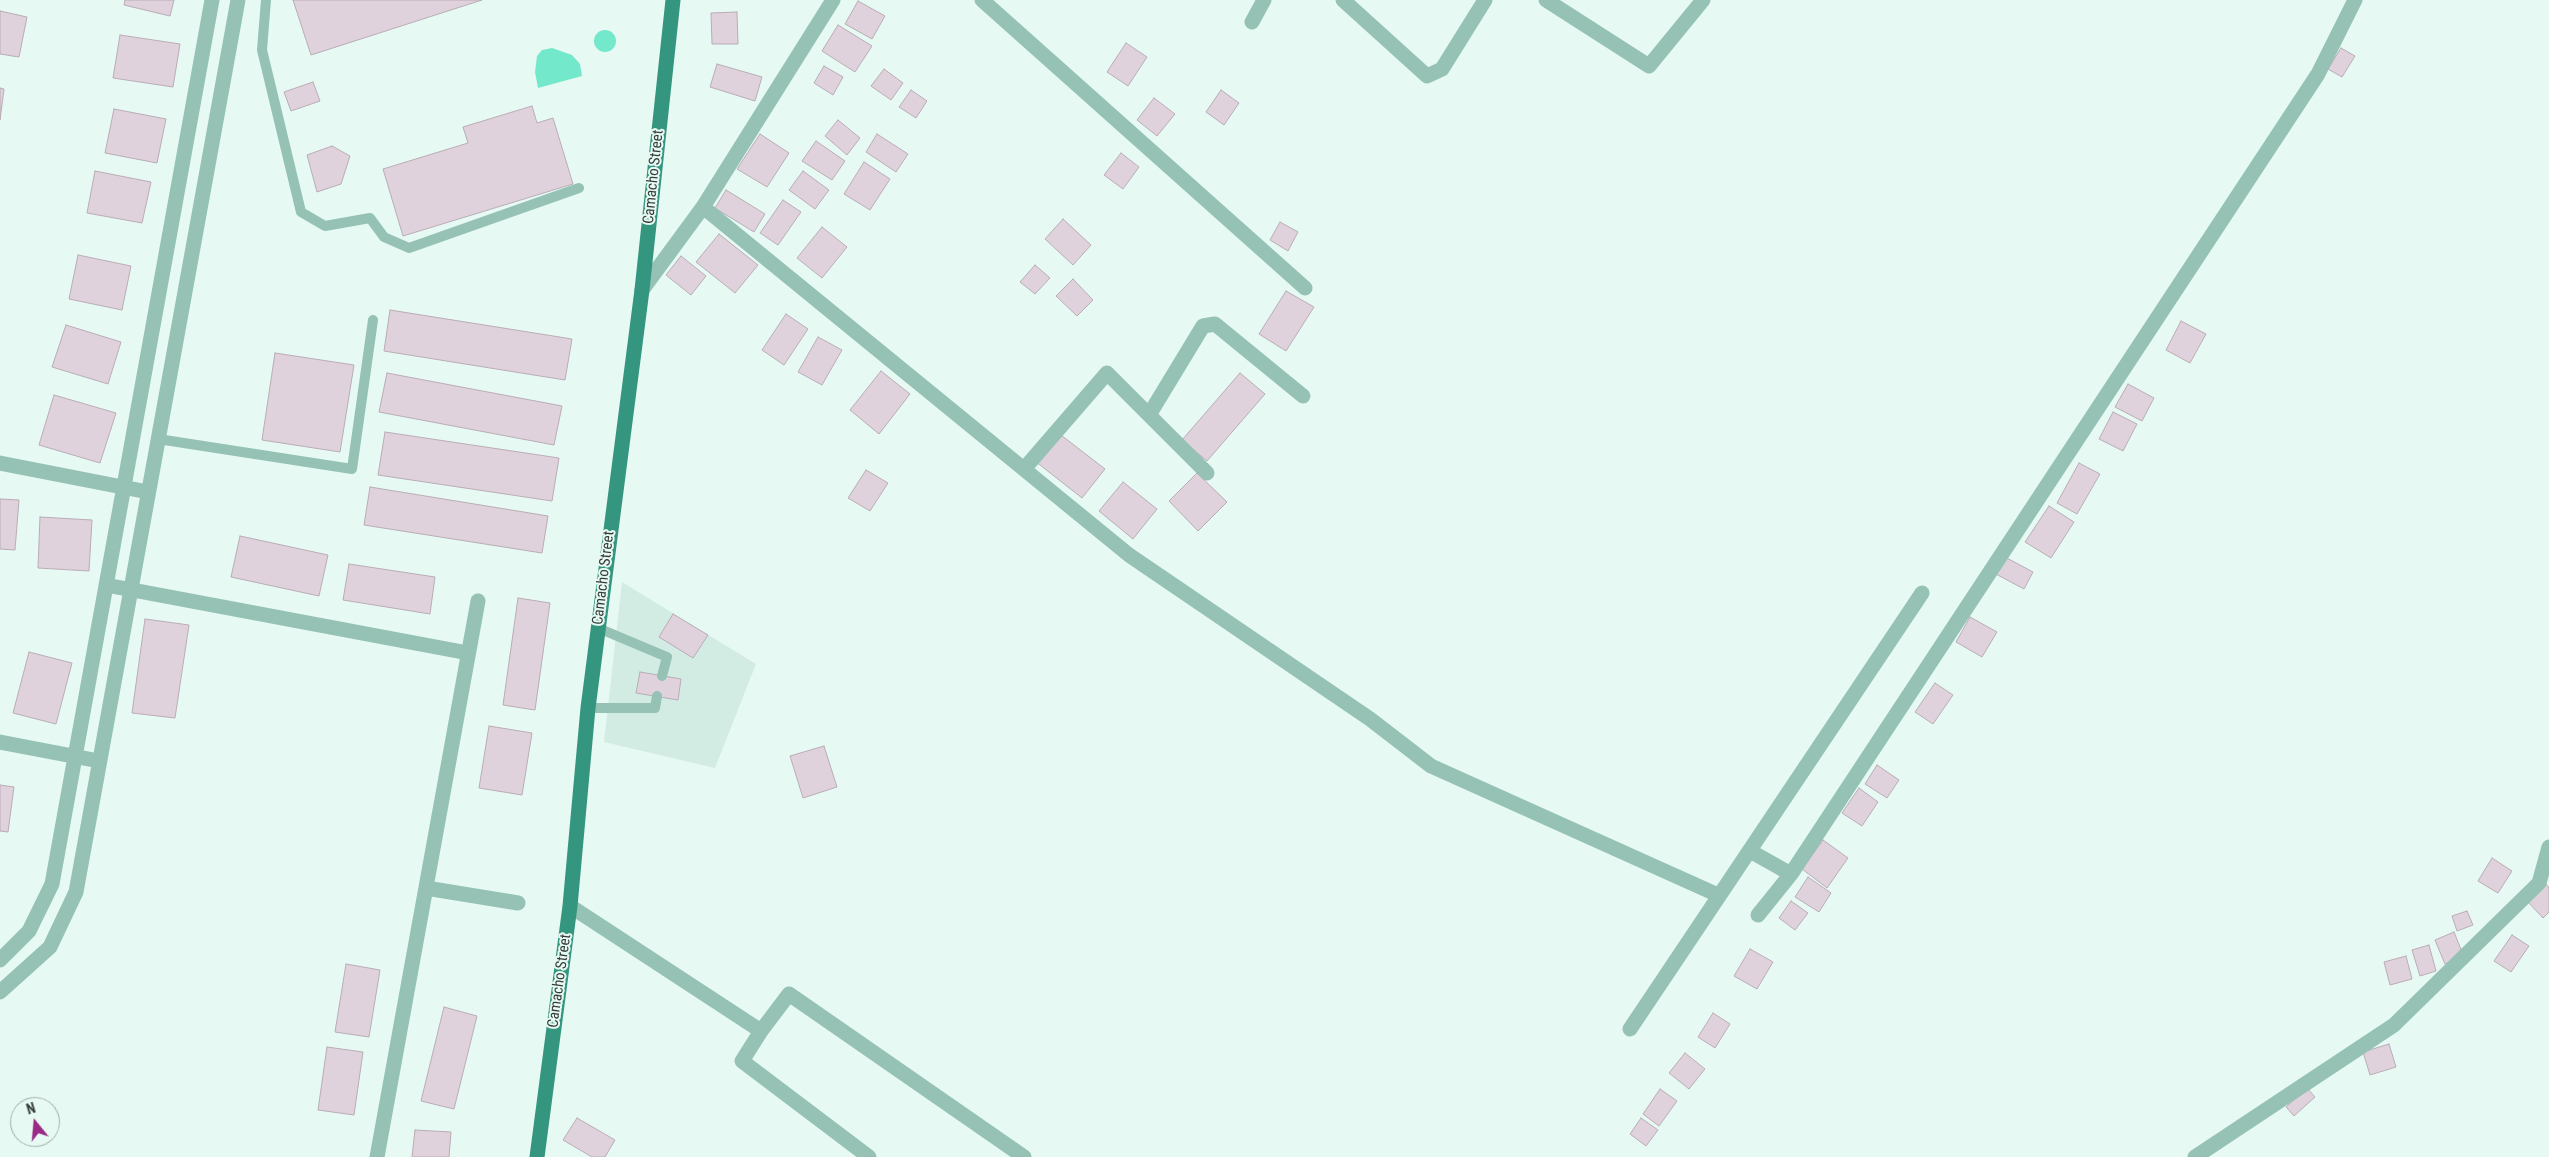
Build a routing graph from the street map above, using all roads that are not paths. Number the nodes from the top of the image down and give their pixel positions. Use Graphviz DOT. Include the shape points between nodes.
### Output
graph roads {
  1 [pos="212,0"];
  2 [pos="238,0"];
  3 [pos="266,0"];
  4 [pos="673,0"];
  5 [pos="833,0"];
  6 [pos="982,0"];
  7 [pos="1264,0"];
  8 [pos="1343,0"];
  9 [pos="1485,0"];
  10 [pos="1546,0"];
  11 [pos="1703,0"];
  12 [pos="2355,0"];
  13 [pos="1252,22"];
  14 [pos="579,188"];
  15 [pos="703,207"];
  16 [pos="1305,288"];
  17 [pos="642,290"];
  18 [pos="373,320"];
  19 [pos="1303,396"];
  20 [pos="1150,415"];
  21 [pos="158,439"];
  22 [pos="0,463"];
  23 [pos="1024,469"];
  24 [pos="1206,473"];
  25 [pos="124,488"];
  26 [pos="148,492"];
  27 [pos="106,586"];
  28 [pos="130,590"];
  29 [pos="1922,593"];
  30 [pos="478,600"];
  31 [pos="598,628"];
  32 [pos="468,653"];
  33 [pos="662,676"];
  34 [pos="657,696"];
  35 [pos="588,708"];
  36 [pos="0,742"];
  37 [pos="75,756"];
  38 [pos="100,761"];
  39 [pos="2549,847"];
  40 [pos="1750,851"];
  41 [pos="1791,874"];
  42 [pos="426,888"];
  43 [pos="1718,895"];
  44 [pos="518,903"];
  45 [pos="570,906"];
  46 [pos="1758,915"];
  47 [pos="0,960"];
  48 [pos="0,992"];
  49 [pos="1630,1028"];
  50 [pos="761,1031"];
  51 [pos="377,1157"];
  52 [pos="537,1157"];
  53 [pos="869,1157"];
  54 [pos="1024,1157"];
  55 [pos="2195,1157"];
  1 -- 25 [label="street"];
  2 -- 21 [label="street"];
  3 -- 14 [label="lane" via="262,50 301,212 325,226 370,218 384,237 409,248"];
  4 -- 17 [label="main road, Camacho Street"];
  5 -- 15 [label="street"];
  6 -- 16 [label="street"];
  7 -- 13 [label="street"];
  8 -- 9 [label="street" via="1427,76 1442,69"];
  10 -- 11 [label="street" via="1650,66"];
  12 -- 41 [label="street" via="2318,74"];
  15 -- 17 [label="street"];
  15 -- 23 [label="street"];
  17 -- 31 [label="main road, Camacho Street"];
  18 -- 21 [label="lane" via="352,469"];
  19 -- 20 [label="street" via="1215,324 1203,326"];
  20 -- 23 [label="street" via="1107,373"];
  20 -- 24 [label="street"];
  21 -- 26 [label="street"];
  22 -- 25 [label="street"];
  23 -- 43 [label="street" via="1129,555 1370,718 1431,766"];
  25 -- 26 [label="street"];
  25 -- 27 [label="street"];
  26 -- 28 [label="street"];
  27 -- 28 [label="street"];
  27 -- 37 [label="street"];
  28 -- 32 [label="street"];
  28 -- 38 [label="street"];
  29 -- 40 [label="street"];
  30 -- 32 [label="street"];
  31 -- 33 [label="lane" via="666,657"];
  31 -- 35 [label="main road, Camacho Street"];
  32 -- 42 [label="street"];
  34 -- 35 [label="lane" via="655,708"];
  35 -- 45 [label="main road, Camacho Street"];
  36 -- 37 [label="street"];
  37 -- 38 [label="street"];
  37 -- 47 [label="street" via="52,884 29,930"];
  38 -- 48 [label="street" via="76,892 50,946"];
  39 -- 55 [label="street" via="2539,883 2394,1026"];
  40 -- 41 [label="street"];
  40 -- 43 [label="street"];
  41 -- 46 [label="street"];
  42 -- 44 [label="street"];
  42 -- 51 [label="street"];
  43 -- 49 [label="street"];
  45 -- 50 [label="street"];
  45 -- 52 [label="main road, Camacho Street"];
  50 -- 53 [label="street" via="742,1061"];
  50 -- 54 [label="street" via="788,994"];
}
